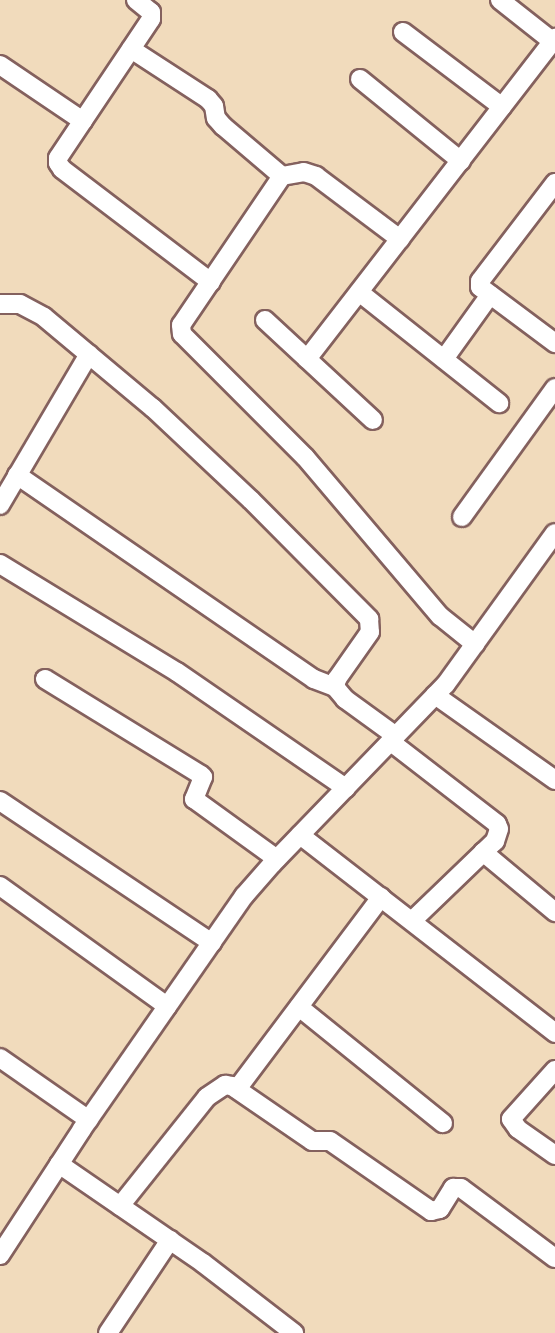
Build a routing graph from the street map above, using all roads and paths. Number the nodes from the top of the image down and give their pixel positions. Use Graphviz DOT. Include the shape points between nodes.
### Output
graph roads {
  1 [pos="136,0"];
  2 [pos="500,0"];
  3 [pos="403,32"];
  4 [pos="554,40"];
  5 [pos="130,49"];
  6 [pos="3,72"];
  7 [pos="360,79"];
  8 [pos="502,106"];
  9 [pos="83,121"];
  10 [pos="461,161"];
  11 [pos="282,176"];
  12 [pos="555,183"];
  13 [pos="400,239"];
  14 [pos="211,282"];
  15 [pos="359,292"];
  16 [pos="490,295"];
  17 [pos="0,303"];
  18 [pos="265,320"];
  19 [pos="555,343"];
  20 [pos="89,354"];
  21 [pos="307,359"];
  22 [pos="444,359"];
  23 [pos="555,388"];
  24 [pos="500,403"];
  25 [pos="373,420"];
  26 [pos="17,475"];
  27 [pos="0,505"];
  28 [pos="462,517"];
  29 [pos="555,533"];
  30 [pos="3,572"];
  31 [pos="475,644"];
  32 [pos="45,679"];
  33 [pos="335,687"];
  34 [pos="435,695"];
  35 [pos="393,739"];
  36 [pos="555,779"];
  37 [pos="346,788"];
  38 [pos="0,801"];
  39 [pos="300,835"];
  40 [pos="483,852"];
  41 [pos="277,859"];
  42 [pos="0,886"];
  43 [pos="381,897"];
  44 [pos="555,912"];
  45 [pos="412,921"];
  46 [pos="212,943"];
  47 [pos="167,1006"];
  48 [pos="299,1007"];
  49 [pos="555,1033"];
  50 [pos="0,1058"];
  51 [pos="555,1070"];
  52 [pos="237,1089"];
  53 [pos="88,1120"];
  54 [pos="443,1123"];
  55 [pos="555,1155"];
  56 [pos="59,1164"];
  57 [pos="120,1206"];
  58 [pos="170,1240"];
  59 [pos="0,1255"];
  60 [pos="555,1258"];
  61 [pos="108,1333"];
  62 [pos="294,1333"];
  1 -- 5 [label="street" via="151,12 151,19"];
  2 -- 4 [label="street"];
  3 -- 8 [label="street"];
  4 -- 8 [label="street"];
  5 -- 9 [label="street"];
  5 -- 11 [label="street" via="208,99 223,126"];
  6 -- 9 [label="street"];
  7 -- 10 [label="street"];
  8 -- 10 [label="street"];
  9 -- 14 [label="street" via="58,158 62,169"];
  10 -- 13 [label="street"];
  11 -- 13 [label="street" via="304,172 316,176"];
  11 -- 14 [label="street"];
  12 -- 16 [label="street" via="480,281"];
  13 -- 15 [label="street"];
  14 -- 31 [label="street" via="181,325 182,334 305,457 440,616"];
  15 -- 21 [label="street"];
  15 -- 22 [label="street"];
  16 -- 19 [label="street"];
  16 -- 22 [label="street"];
  17 -- 20 [label="street" via="30,308"];
  18 -- 21 [label="street"];
  20 -- 26 [label="street"];
  20 -- 33 [label="street" via="252,500 369,618 370,632"];
  21 -- 25 [label="street"];
  22 -- 24 [label="street"];
  23 -- 28 [label="street"];
  26 -- 27 [label="street"];
  26 -- 33 [label="street" via="315,679"];
  29 -- 31 [label="street"];
  30 -- 37 [label="street" via="177,672"];
  31 -- 34 [label="street"];
  32 -- 41 [label="street" via="201,775 194,799"];
  33 -- 35 [label="street"];
  34 -- 35 [label="street"];
  34 -- 36 [label="street"];
  35 -- 37 [label="street"];
  35 -- 40 [label="street" via="497,824 499,835"];
  37 -- 39 [label="street"];
  38 -- 46 [label="street"];
  39 -- 41 [label="street"];
  39 -- 43 [label="street"];
  40 -- 44 [label="street"];
  40 -- 45 [label="street"];
  41 -- 46 [label="street" via="244,896"];
  42 -- 47 [label="street"];
  43 -- 45 [label="street"];
  43 -- 48 [label="street"];
  45 -- 49 [label="street"];
  46 -- 47 [label="street"];
  47 -- 53 [label="street"];
  48 -- 52 [label="street"];
  48 -- 54 [label="street"];
  50 -- 53 [label="street"];
  51 -- 55 [label="street" via="511,1119 518,1129"];
  52 -- 57 [label="street" via="225,1085 207,1097"];
  52 -- 60 [label="street" via="312,1141 330,1141 431,1211 440,1209 453,1188 461,1188"];
  53 -- 56 [label="street"];
  56 -- 57 [label="street"];
  56 -- 59 [label="street"];
  57 -- 58 [label="street"];
  58 -- 61 [label="street"];
  58 -- 62 [label="street"];
}
